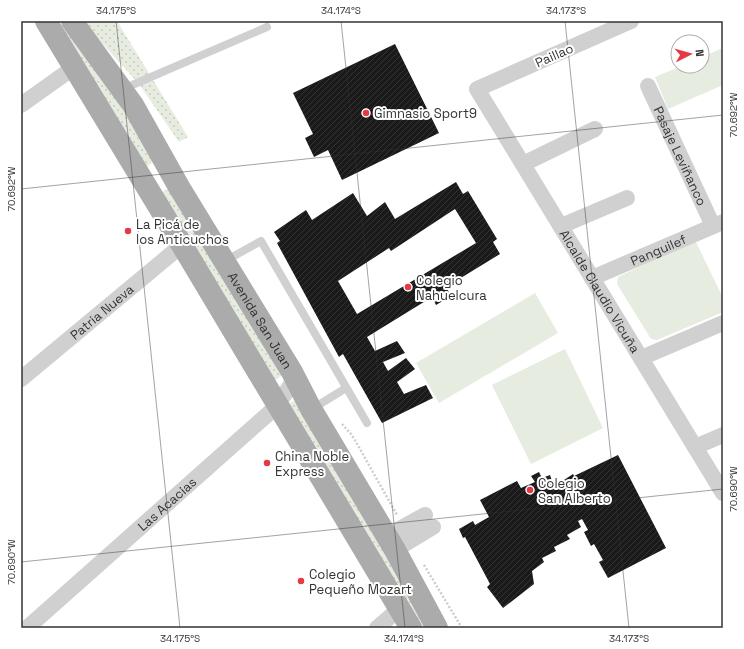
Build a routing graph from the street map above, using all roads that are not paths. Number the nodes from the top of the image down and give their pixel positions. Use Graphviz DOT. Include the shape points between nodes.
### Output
graph roads {
  1 [pos="46,21"];
  2 [pos="72,21"];
  3 [pos="631,21"];
  4 [pos="268,27"];
  5 [pos="74,68"];
  6 [pos="648,86"];
  7 [pos="122,89"];
  8 [pos="477,89"];
  9 [pos="21,105"];
  10 [pos="595,129"];
  11 [pos="523,164"];
  12 [pos="179,188"];
  13 [pos="627,198"];
  14 [pos="162,212"];
  15 [pos="718,224"];
  16 [pos="561,226"];
  17 [pos="182,245"];
  18 [pos="224,261"];
  19 [pos="592,278"];
  20 [pos="723,323"];
  21 [pos="641,358"];
  22 [pos="292,372"];
  23 [pos="21,379"];
  24 [pos="346,388"];
  25 [pos="277,406"];
  26 [pos="311,409"];
  27 [pos="367,424"];
  28 [pos="723,435"];
  29 [pos="696,447"];
  30 [pos="723,493"];
  31 [pos="429,521"];
  32 [pos="391,543"];
  33 [pos="399,609"];
  34 [pos="27,628"];
  35 [pos="377,628"];
  36 [pos="411,628"];
  37 [pos="437,628"];
  1 -- 5 [label="main road"];
  2 -- 7 [label="main road, Avenida San Juan"];
  3 -- 8 [label="street, Paillao"];
  4 -- 7 [label="lane"];
  5 -- 9 [label="street"];
  5 -- 14 [label="main road"];
  6 -- 15 [label="street, Pasaje Leviñanco"];
  7 -- 12 [label="main road, Avenida San Juan"];
  8 -- 11 [label="street, Alcalde Claudio Vicuña"];
  10 -- 11 [label="street"];
  11 -- 16 [label="street, Alcalde Claudio Vicuña"];
  12 -- 14 [label="main road" via="168,182 158,187 157,194"];
  12 -- 18 [label="main road, Avenida San Juan"];
  13 -- 16 [label="street"];
  14 -- 17 [label="main road"];
  15 -- 19 [label="street, Panguilef"];
  16 -- 19 [label="street, Alcalde Claudio Vicuña"];
  17 -- 23 [label="street, Patria Nueva"];
  17 -- 25 [label="main road"];
  18 -- 22 [label="main road, Avenida San Juan"];
  18 -- 24 [label="lane" via="261,241"];
  19 -- 21 [label="street, Alcalde Claudio Vicuña"];
  20 -- 21 [label="street"];
  21 -- 29 [label="street, Alcalde Claudio Vicuña"];
  22 -- 25 [label="street, Las Acacias" via="294,380"];
  22 -- 26 [label="main road, Avenida San Juan"];
  24 -- 26 [label="lane"];
  24 -- 27 [label="lane"];
  25 -- 33 [label="main road"];
  25 -- 34 [label="street, Las Acacias"];
  26 -- 32 [label="main road, Avenida San Juan"];
  28 -- 29 [label="street"];
  29 -- 30 [label="street, Alcalde Claudio Vicuña"];
  31 -- 32 [label="street"];
  32 -- 37 [label="main road, Avenida San Juan"];
  33 -- 35 [label="street"];
  33 -- 36 [label="main road"];
}
